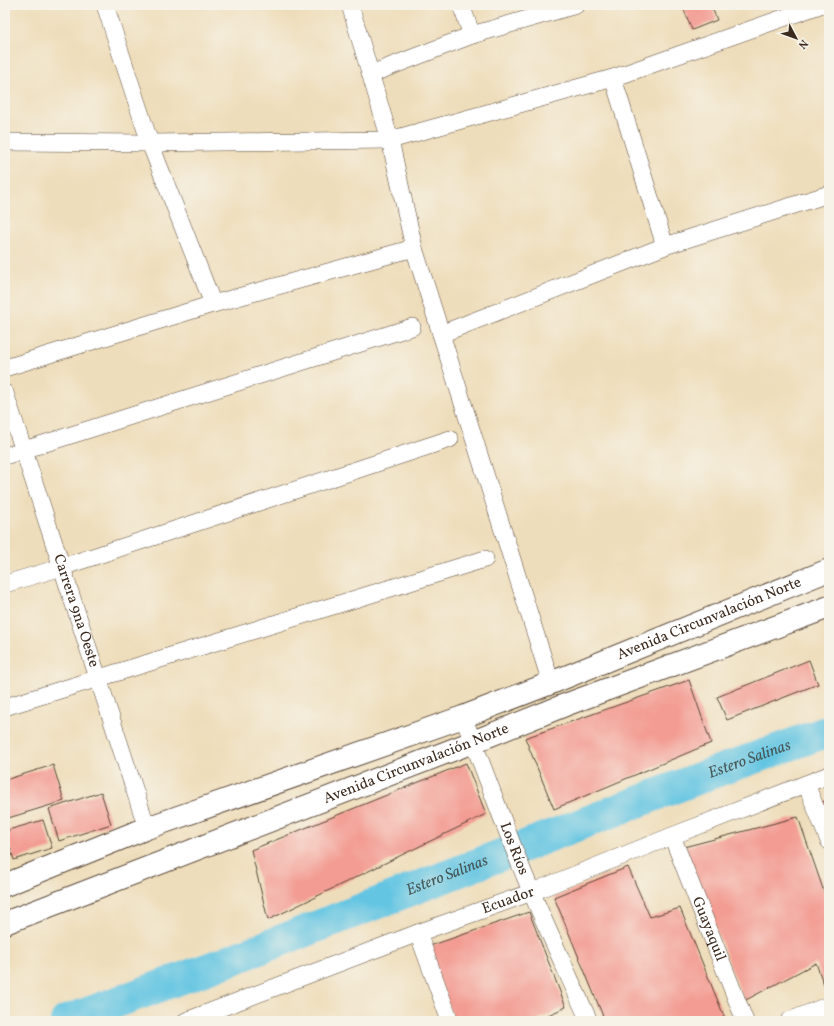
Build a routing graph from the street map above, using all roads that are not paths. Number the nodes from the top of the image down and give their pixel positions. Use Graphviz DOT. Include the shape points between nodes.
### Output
graph roads {
  1 [pos="105,5"];
  2 [pos="350,5"];
  3 [pos="462,5"];
  4 [pos="576,5"];
  5 [pos="820,5"];
  6 [pos="472,35"];
  7 [pos="371,74"];
  8 [pos="613,78"];
  9 [pos="390,140"];
  10 [pos="5,142"];
  11 [pos="150,143"];
  12 [pos="829,194"];
  13 [pos="665,246"];
  14 [pos="414,248"];
  15 [pos="212,304"];
  16 [pos="412,327"];
  17 [pos="440,334"];
  18 [pos="5,368"];
  19 [pos="5,393"];
  20 [pos="450,439"];
  21 [pos="24,450"];
  22 [pos="5,456"];
  23 [pos="485,559"];
  24 [pos="62,567"];
  25 [pos="829,570"];
  26 [pos="5,584"];
  27 [pos="829,608"];
  28 [pos="98,679"];
  29 [pos="551,683"];
  30 [pos="5,707"];
  31 [pos="463,717"];
  32 [pos="473,742"];
  33 [pos="829,775"];
  34 [pos="806,784"];
  35 [pos="147,828"];
  36 [pos="672,836"];
  37 [pos="829,841"];
  38 [pos="5,885"];
  39 [pos="529,886"];
  40 [pos="5,923"];
  41 [pos="418,933"];
  42 [pos="829,1005"];
  43 [pos="186,1021"];
  44 [pos="450,1021"];
  45 [pos="589,1021"];
  46 [pos="745,1021"];
  47 [pos="789,1021"];
  1 -- 11 [label="street"];
  2 -- 7 [label="street"];
  3 -- 6 [label="street"];
  4 -- 6 [label="street"];
  5 -- 8 [label="street"];
  6 -- 7 [label="street"];
  7 -- 9 [label="street"];
  8 -- 9 [label="street"];
  8 -- 13 [label="street"];
  9 -- 11 [label="street"];
  9 -- 14 [label="street"];
  10 -- 11 [label="street"];
  11 -- 15 [label="street"];
  12 -- 13 [label="street"];
  13 -- 17 [label="street"];
  14 -- 15 [label="street"];
  14 -- 17 [label="street"];
  15 -- 18 [label="street"];
  16 -- 21 [label="street"];
  17 -- 29 [label="street"];
  19 -- 21 [label="street, Carrera 9na Oeste"];
  20 -- 24 [label="street"];
  21 -- 22 [label="street"];
  21 -- 24 [label="street, Carrera 9na Oeste"];
  23 -- 28 [label="street"];
  24 -- 26 [label="street"];
  24 -- 28 [label="street, Carrera 9na Oeste"];
  25 -- 29 [label="main road, Avenida Circunvalación Norte"];
  27 -- 32 [label="main road, Avenida Circunvalación Norte" via="565,705"];
  28 -- 30 [label="street"];
  28 -- 35 [label="street, Carrera 9na Oeste"];
  29 -- 31 [label="main road, Avenida Circunvalación Norte"];
  31 -- 32 [label="street, Los Ríos"];
  31 -- 35 [label="main road, Avenida Circunvalación Norte"];
  32 -- 39 [label="street, Los Ríos"];
  32 -- 40 [label="main road, Avenida Circunvalación Norte"];
  33 -- 34 [label="street, Ecuador"];
  34 -- 36 [label="street, Ecuador"];
  34 -- 37 [label="street"];
  35 -- 38 [label="main road, Avenida Circunvalación Norte"];
  36 -- 39 [label="street, Ecuador"];
  36 -- 46 [label="street, Guayaquil"];
  39 -- 41 [label="street, Ecuador"];
  39 -- 45 [label="street, Los Ríos"];
  41 -- 43 [label="street, Ecuador"];
  41 -- 44 [label="street"];
  42 -- 47 [label="street"];
}
